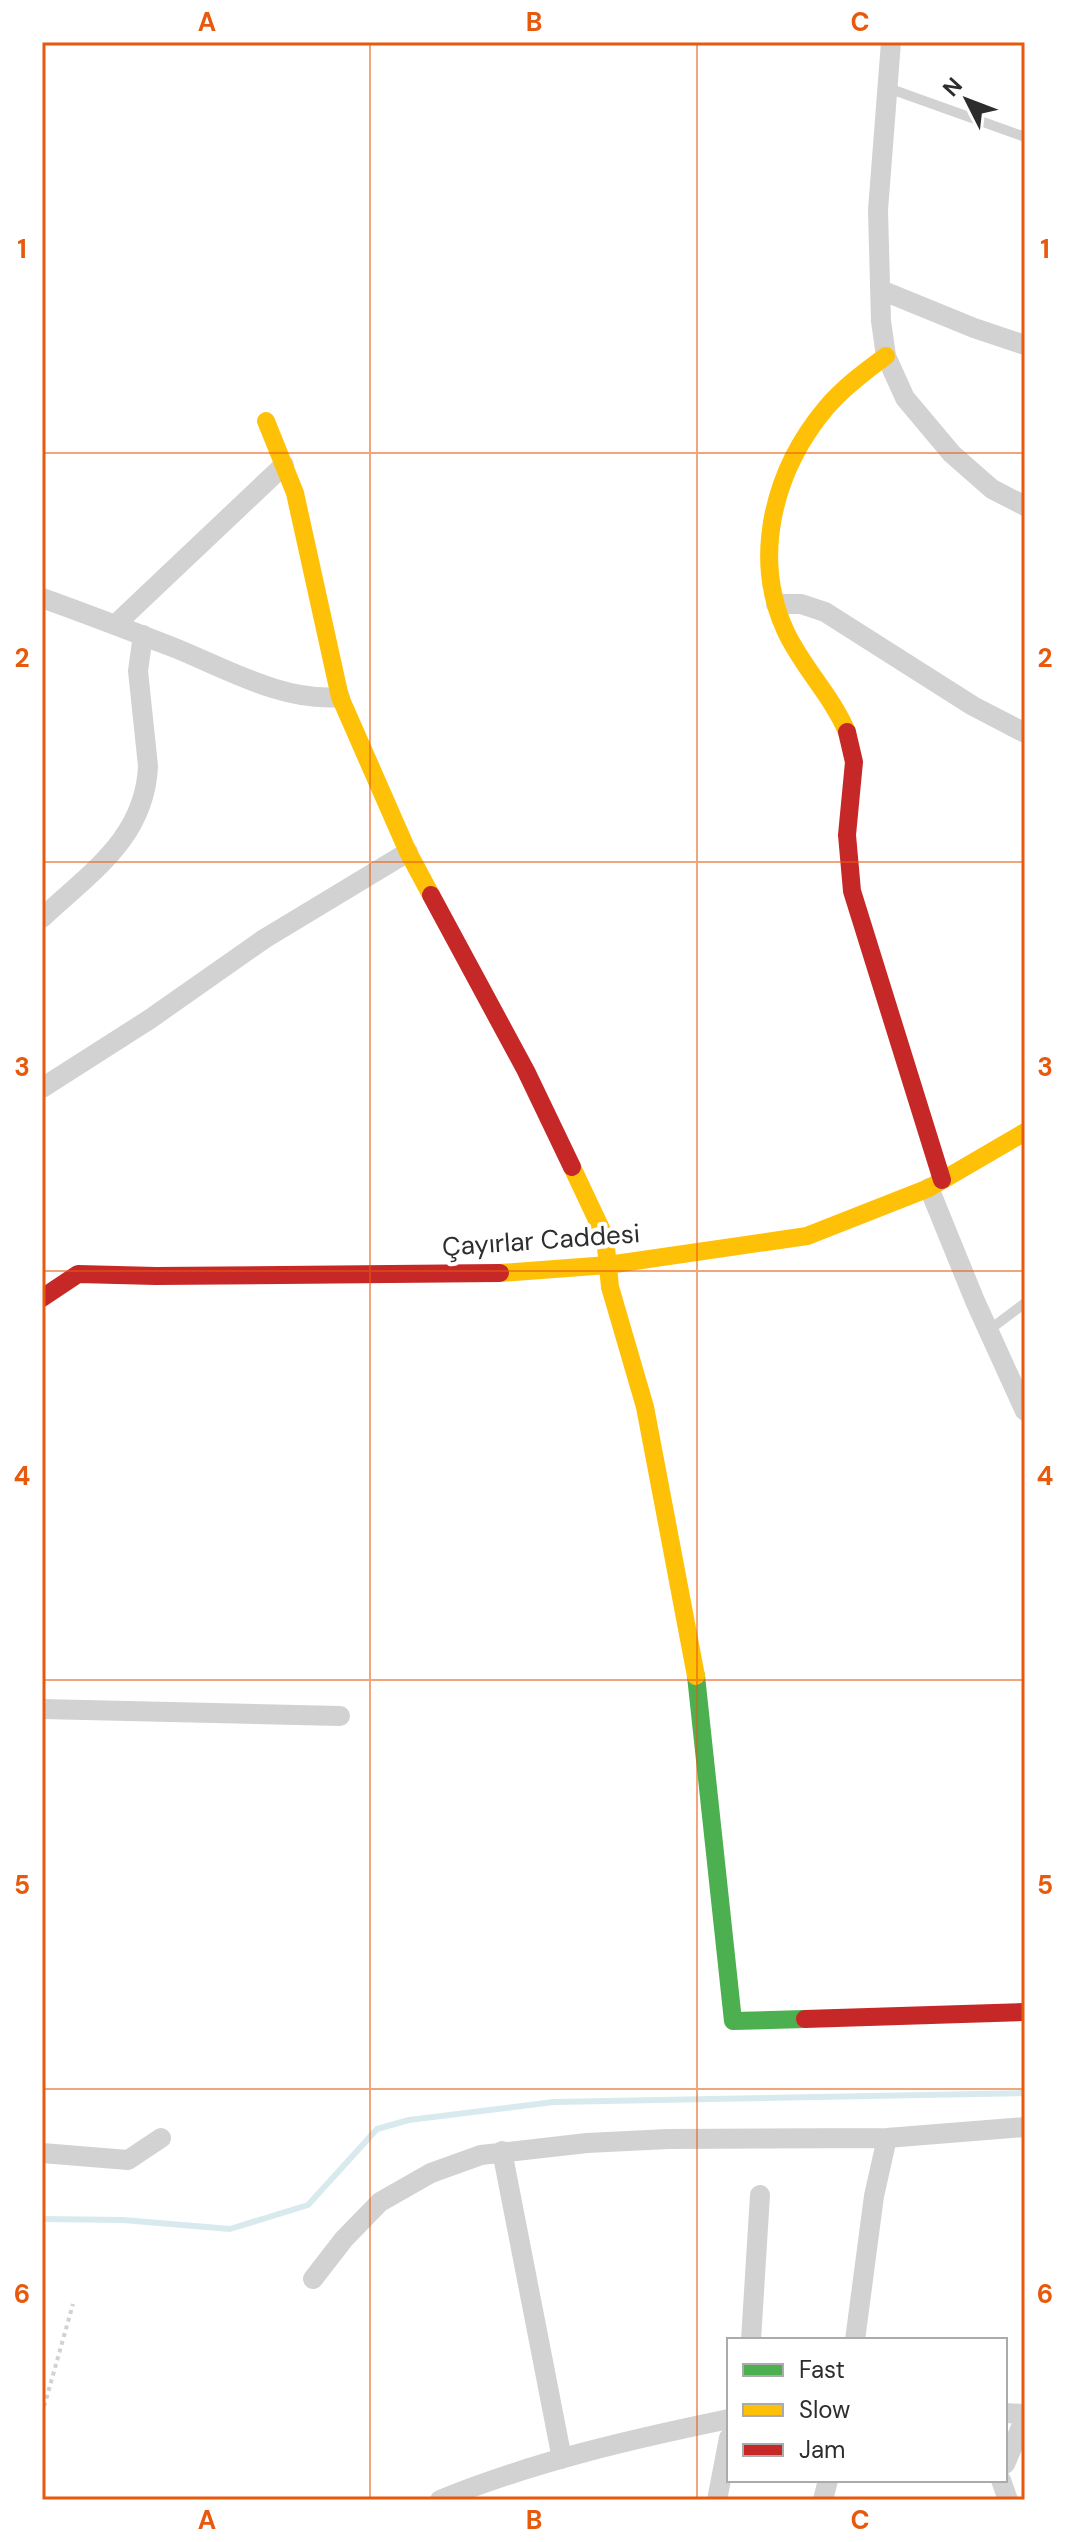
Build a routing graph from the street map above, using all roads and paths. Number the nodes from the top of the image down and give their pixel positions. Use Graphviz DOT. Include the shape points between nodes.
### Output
graph roads {
  1 [pos="891,42"];
  2 [pos="888,88"];
  3 [pos="1025,137"];
  4 [pos="881,290"];
  5 [pos="1025,345"];
  6 [pos="886,356"];
  7 [pos="266,421"];
  8 [pos="284,465"];
  9 [pos="1025,506"];
  10 [pos="42,598"];
  11 [pos="776,604"];
  12 [pos="116,624"];
  13 [pos="143,635"];
  14 [pos="340,697"];
  15 [pos="1025,733"];
  16 [pos="408,852"];
  17 [pos="42,918"];
  18 [pos="42,1088"];
  19 [pos="1025,1132"];
  20 [pos="936,1184"];
  21 [pos="608,1265"];
  22 [pos="42,1298"];
  23 [pos="1025,1303"];
  24 [pos="989,1330"];
  25 [pos="1025,1411"];
  26 [pos="42,1709"];
  27 [pos="340,1716"];
  28 [pos="1025,2012"];
  29 [pos="1025,2127"];
  30 [pos="161,2138"];
  31 [pos="887,2138"];
  32 [pos="502,2151"];
  33 [pos="42,2153"];
  34 [pos="760,2195"];
  35 [pos="313,2279"];
  36 [pos="73,2304"];
  37 [pos="751,2338"];
  38 [pos="855,2338"];
  39 [pos="42,2414"];
  40 [pos="1025,2416"];
  41 [pos="727,2419"];
  42 [pos="727,2448"];
  43 [pos="562,2459"];
  44 [pos="1007,2459"];
  45 [pos="440,2500"];
  46 [pos="717,2500"];
  1 -- 2 [label="street"];
  2 -- 3 [label="lane"];
  2 -- 4 [label="street" via="878,210"];
  4 -- 5 [label="street"];
  4 -- 6 [label="street"];
  6 -- 9 [label="street" via="905,398 952,454 992,489"];
  6 -- 11 [label="street" via="823,413 783,478 768,546"];
  7 -- 8 [label="street"];
  8 -- 12 [label="street"];
  8 -- 14 [label="street" via="295,493"];
  10 -- 12 [label="street"];
  11 -- 15 [label="street" via="801,604 825,612"];
  11 -- 20 [label="street" via="787,633 849,738 854,767 846,839 850,884"];
  12 -- 13 [label="street"];
  13 -- 14 [label="street" via="280,691"];
  13 -- 17 [label="street" via="138,671 148,766 140,811 116,849"];
  14 -- 16 [label="street"];
  16 -- 18 [label="street" via="264,939"];
  16 -- 21 [label="street" via="526,1071 605,1237"];
  19 -- 20 [label="street, Çayırlar Caddesi"];
  20 -- 21 [label="street, Çayırlar Caddesi" via="807,1236"];
  20 -- 24 [label="street"];
  21 -- 22 [label="street, Çayırlar Caddesi" via="513,1273 78,1274"];
  21 -- 28 [label="street" via="645,1407 697,1681 733,2021"];
  23 -- 24 [label="lane"];
  24 -- 25 [label="street"];
  26 -- 27 [label="street"];
  29 -- 31 [label="street"];
  30 -- 33 [label="street" via="128,2160"];
  31 -- 32 [label="street" via="668,2139"];
  31 -- 38 [label="street"];
  32 -- 35 [label="street" via="431,2173 380,2202"];
  32 -- 43 [label="street"];
  34 -- 37 [label="street"];
  36 -- 39 [label="path"];
  40 -- 44 [label="street"];
  41 -- 43 [label="street"];
  42 -- 46 [label="street"];
  43 -- 45 [label="street"];
}
